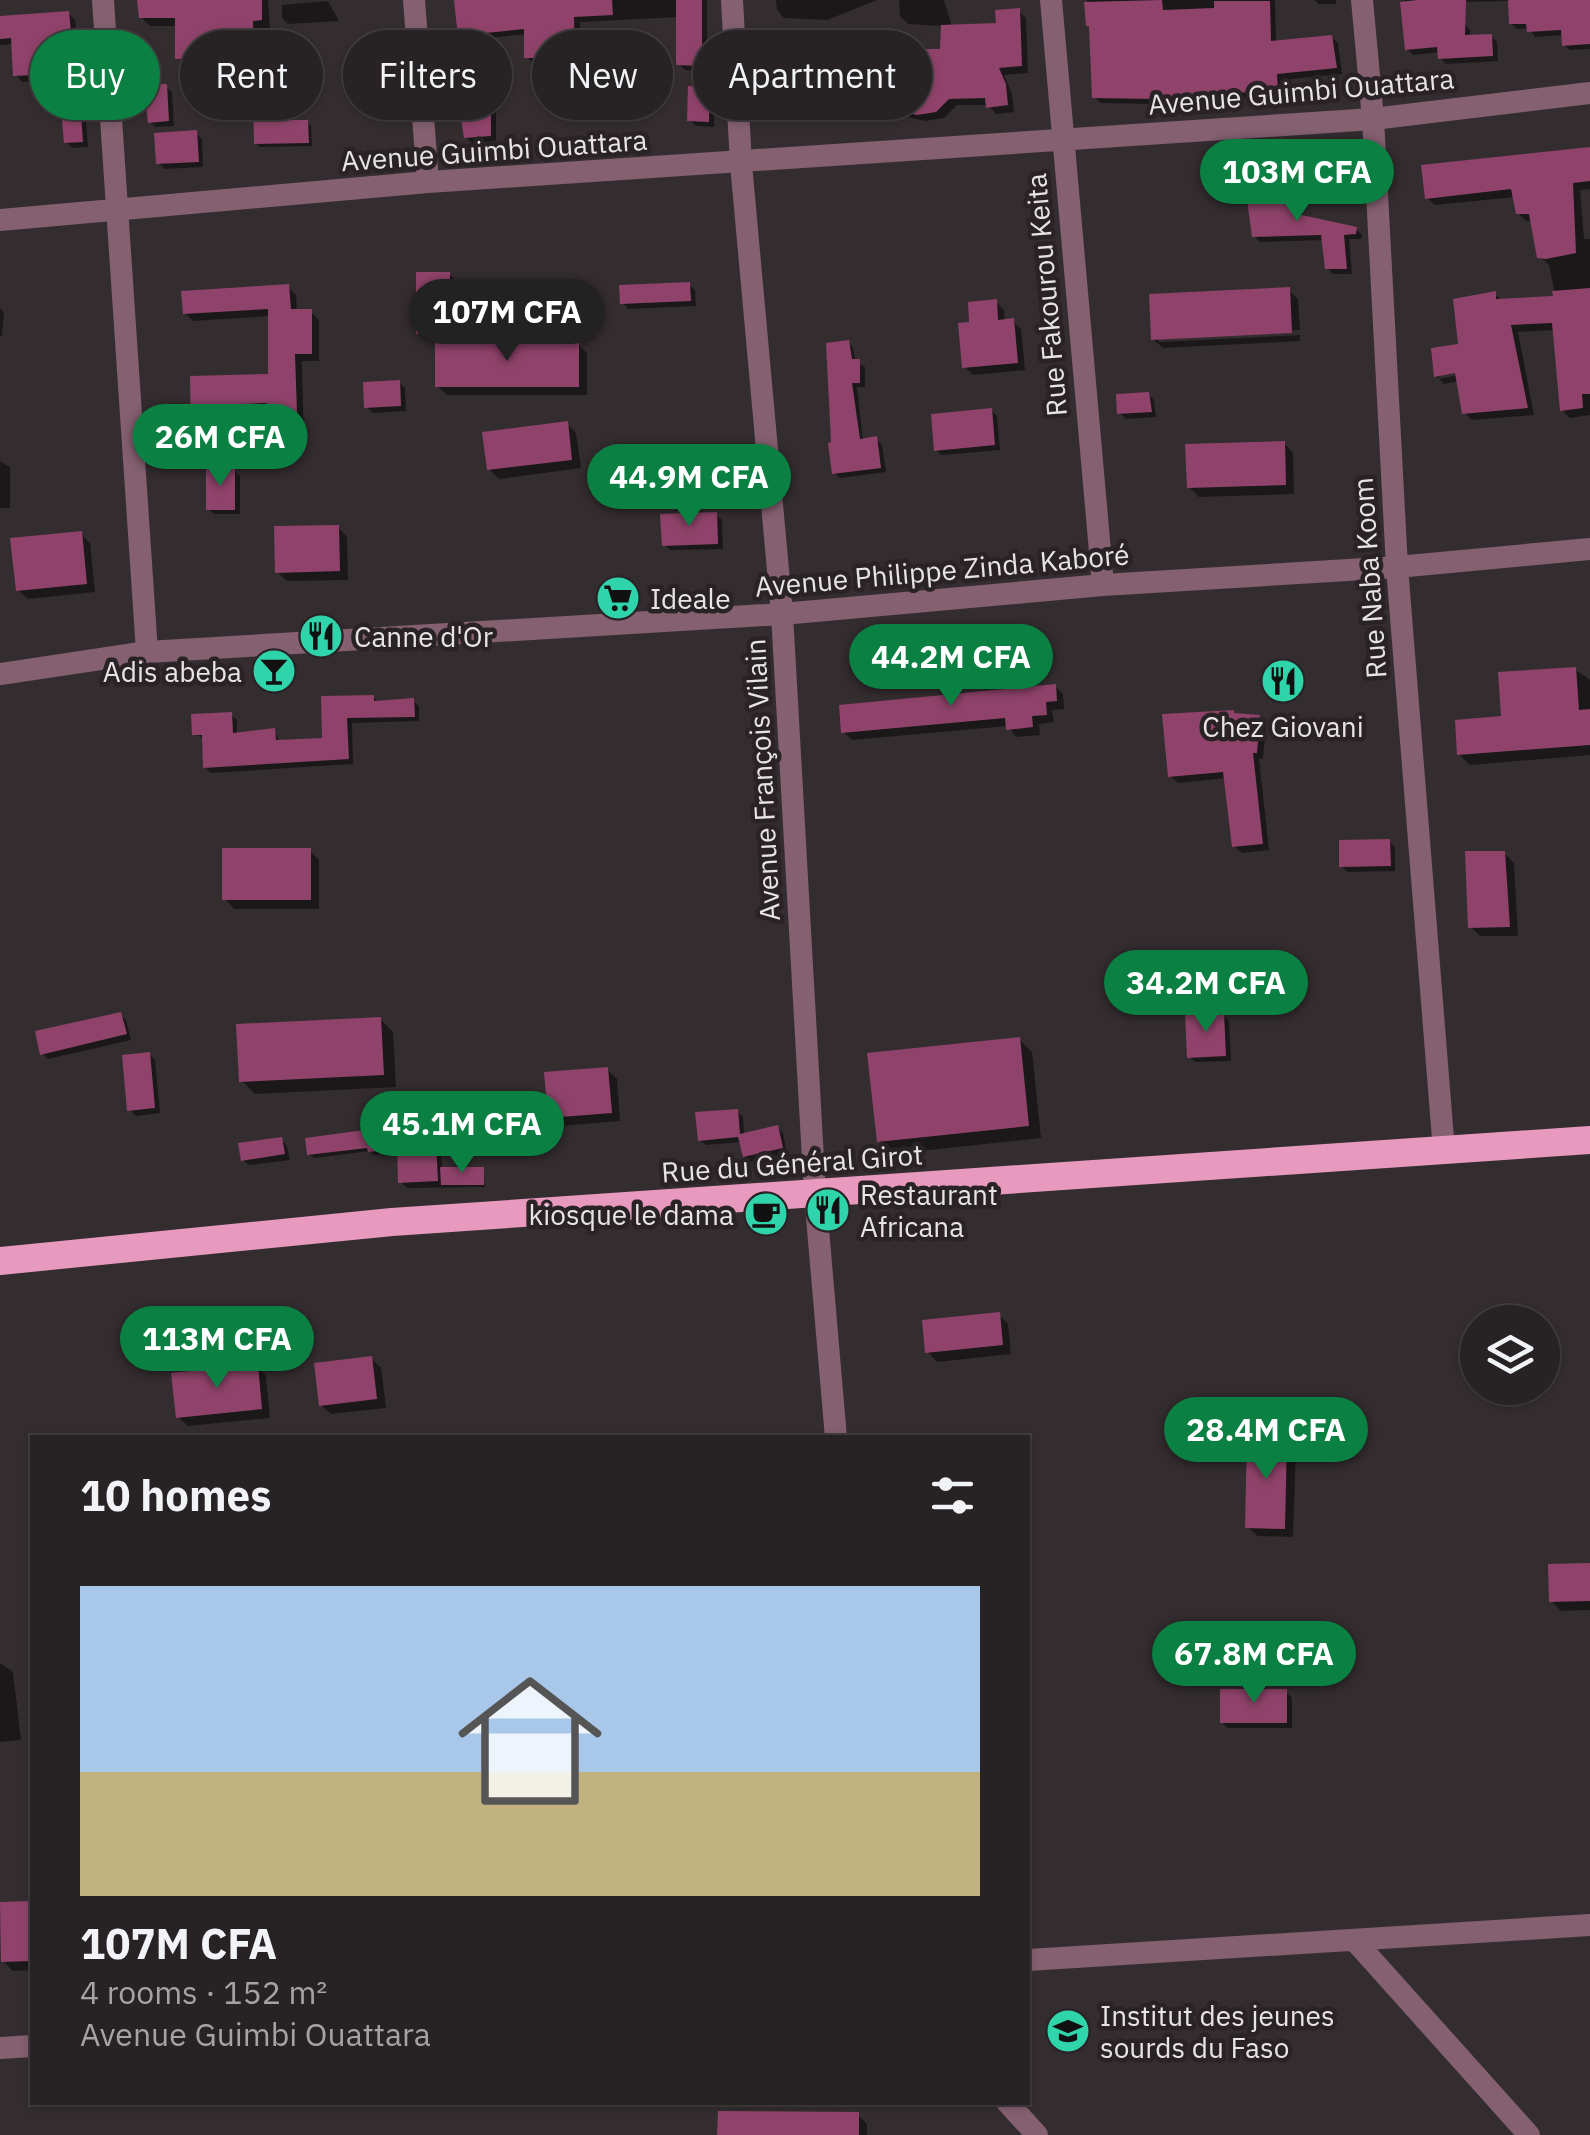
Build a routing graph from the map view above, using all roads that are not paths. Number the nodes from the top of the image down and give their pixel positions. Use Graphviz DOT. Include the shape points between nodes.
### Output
graph roads {
  1 [pos="102,0"];
  2 [pos="414,0"];
  3 [pos="732,0"];
  4 [pos="1050,0"];
  5 [pos="1362,0"];
  6 [pos="1590,94"];
  7 [pos="1374,119"];
  8 [pos="1062,138"];
  9 [pos="741,164"];
  10 [pos="428,182"];
  11 [pos="119,211"];
  12 [pos="0,220"];
  13 [pos="1590,549"];
  14 [pos="1396,567"];
  15 [pos="1103,585"];
  16 [pos="782,614"];
  17 [pos="147,652"];
  18 [pos="0,674"];
  19 [pos="1590,1140"];
  20 [pos="1444,1151"];
  21 [pos="815,1194"];
  22 [pos="0,1261"];
  23 [pos="836,1435"];
  24 [pos="1590,1925"];
  25 [pos="1356,1941"];
  26 [pos="1030,1960"];
  27 [pos="30,2046"];
  28 [pos="0,2048"];
  29 [pos="1011,2105"];
  30 [pos="1037,2135"];
  31 [pos="1529,2135"];
  1 -- 11 [label="street"];
  2 -- 10 [label="street"];
  3 -- 9 [label="street, Avenue François Vilain"];
  4 -- 8 [label="street, Rue Fakourou Keita"];
  5 -- 7 [label="street, Rue Naba Koom"];
  6 -- 7 [label="street, Avenue Guimbi Ouattara"];
  7 -- 8 [label="street, Avenue Guimbi Ouattara"];
  7 -- 14 [label="street, Rue Naba Koom"];
  8 -- 9 [label="street, Avenue Guimbi Ouattara"];
  8 -- 15 [label="street, Rue Fakourou Keita"];
  9 -- 10 [label="street, Avenue Guimbi Ouattara"];
  9 -- 16 [label="street, Avenue François Vilain"];
  10 -- 11 [label="street, Avenue Guimbi Ouattara"];
  11 -- 12 [label="street, Avenue Guimbi Ouattara"];
  11 -- 17 [label="street"];
  13 -- 14 [label="street, Avenue Philippe Zinda Kaboré"];
  14 -- 15 [label="street, Avenue Philippe Zinda Kaboré"];
  14 -- 20 [label="street, Rue Naba Koom"];
  15 -- 16 [label="street, Avenue Philippe Zinda Kaboré"];
  16 -- 17 [label="street, Avenue Philippe Zinda Kaboré"];
  16 -- 21 [label="street, Avenue François Vilain"];
  17 -- 18 [label="street, Avenue Philippe Zinda Kaboré"];
  19 -- 20 [label="highway, Rue du Général Girot"];
  20 -- 21 [label="highway, Rue du Général Girot"];
  21 -- 22 [label="highway, Rue du Général Girot" via="392,1222"];
  21 -- 23 [label="street, Avenue François Vilain"];
  24 -- 25 [label="street"];
  25 -- 26 [label="street"];
  25 -- 31 [label="street"];
  27 -- 28 [label="street"];
  29 -- 30 [label="street"];
}
